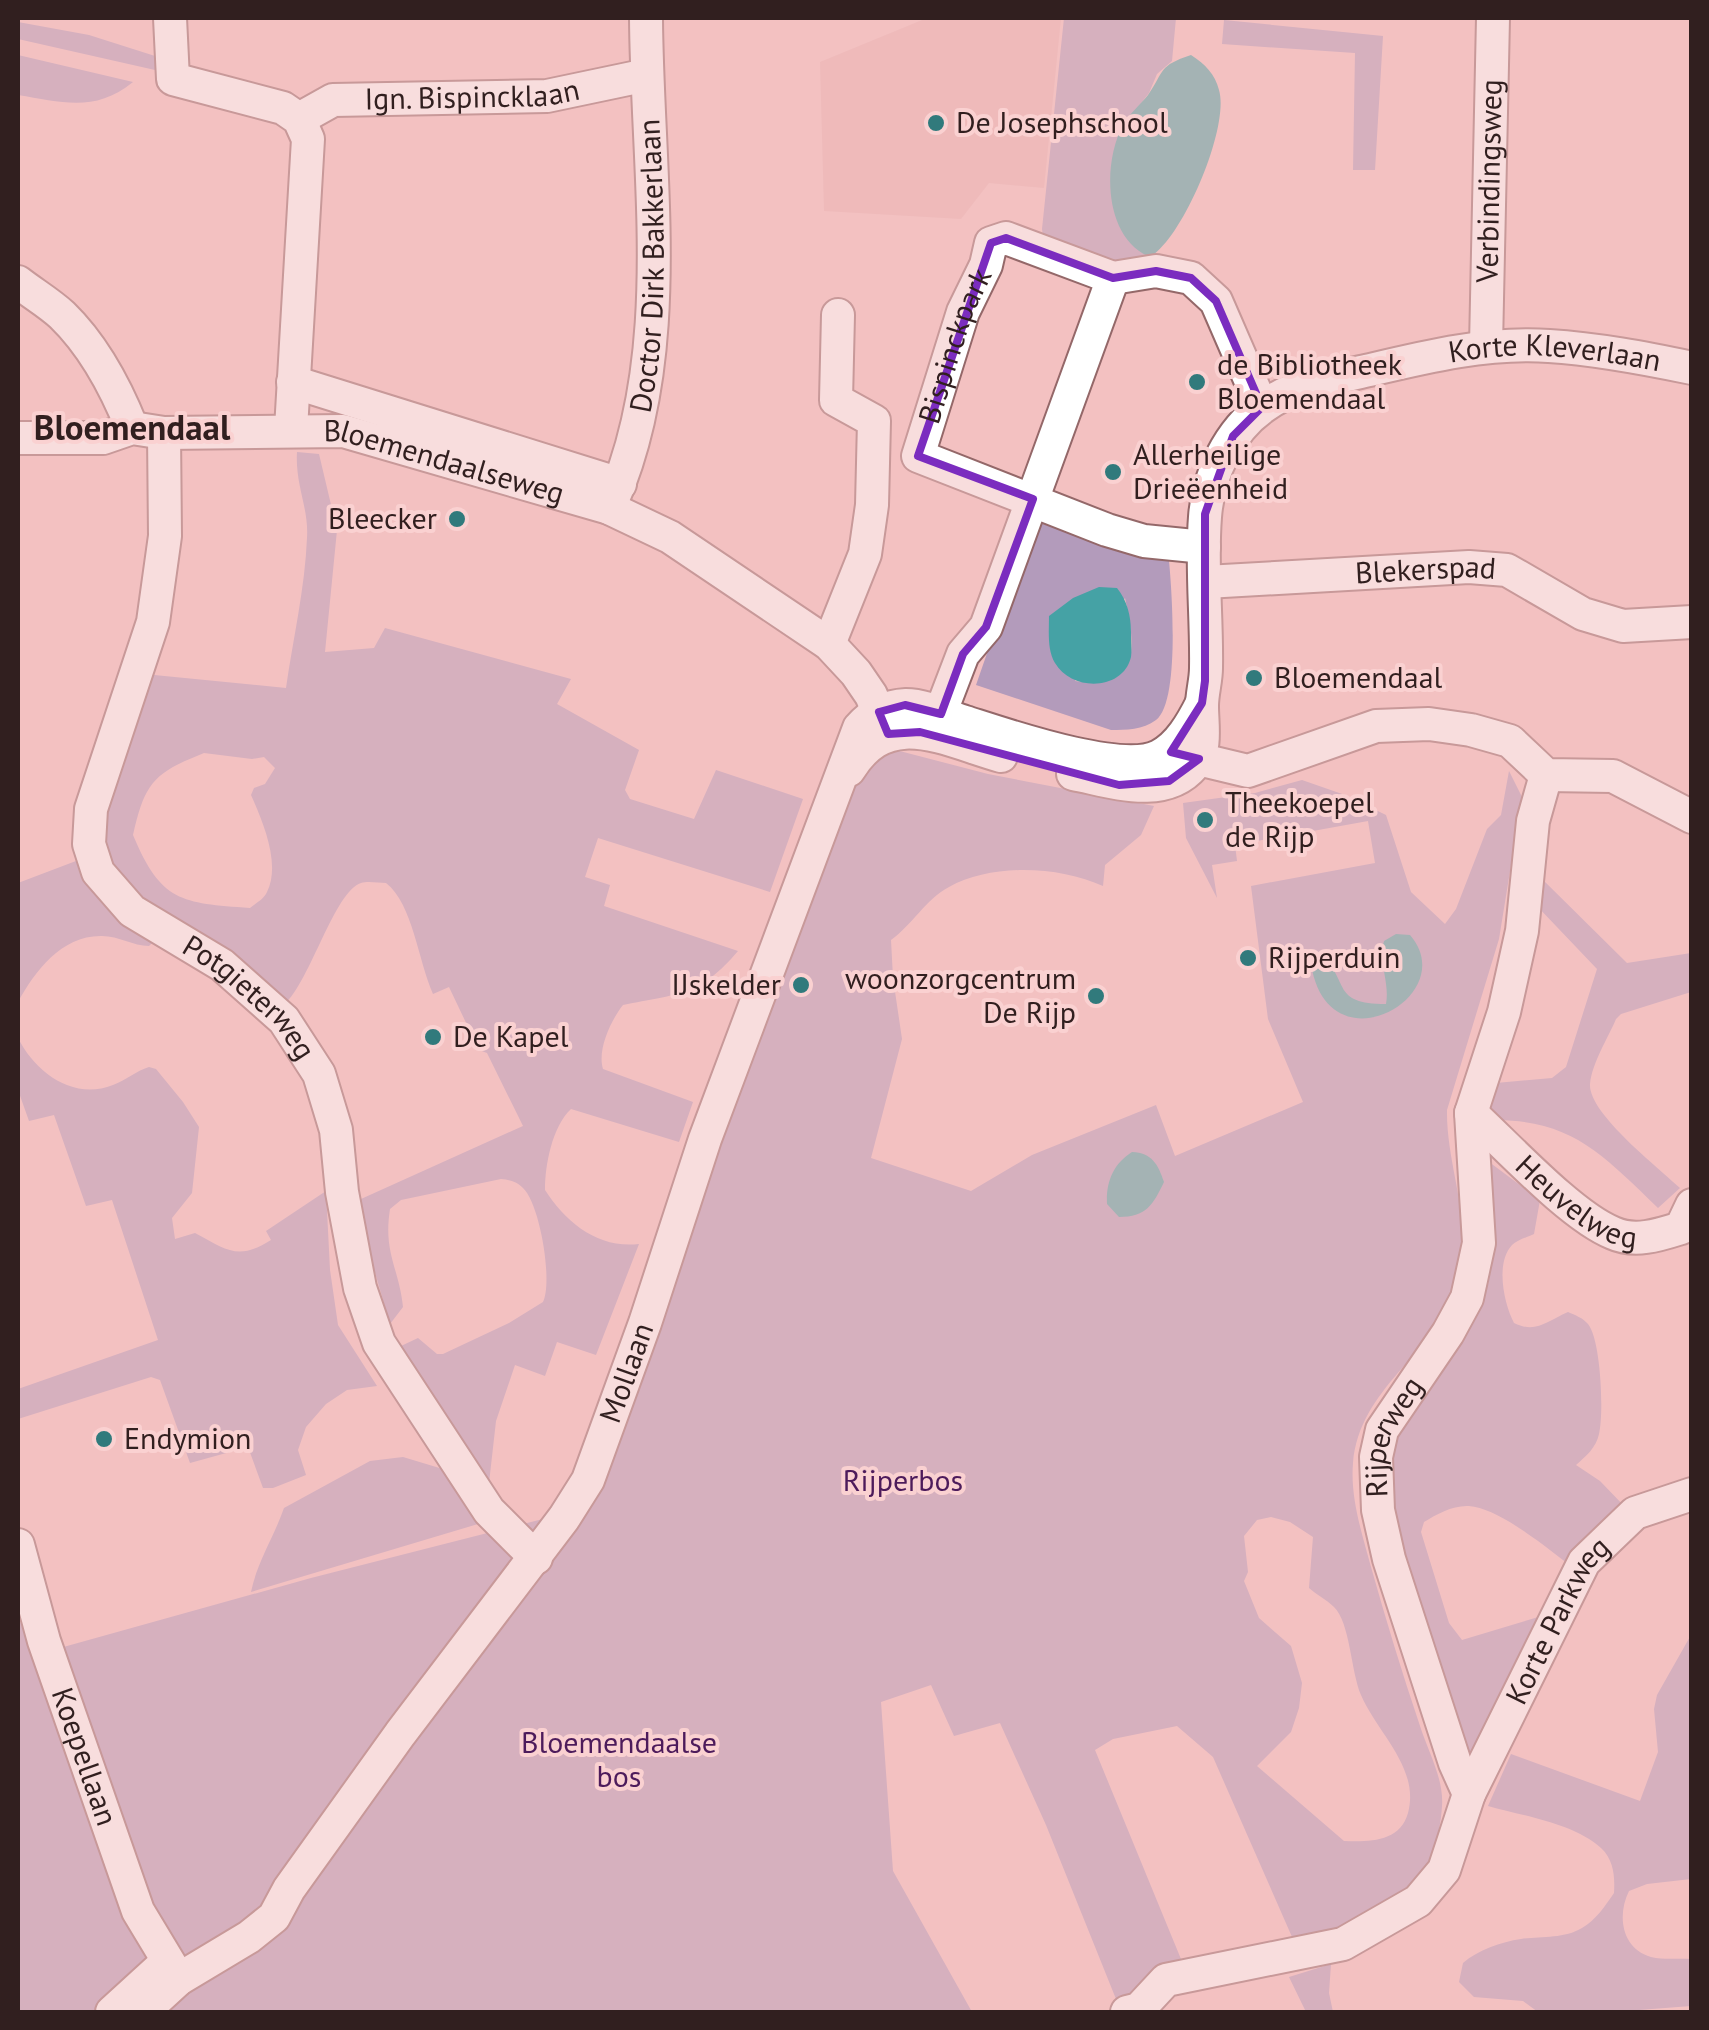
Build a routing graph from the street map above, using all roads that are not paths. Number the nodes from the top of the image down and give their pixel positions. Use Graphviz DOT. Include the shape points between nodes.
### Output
graph roads {
  1 [pos="170,18"];
  2 [pos="646,18"];
  3 [pos="1494,18"];
  4 [pos="647,75"];
  5 [pos="299,119"];
  6 [pos="1113,278"];
  7 [pos="18,282"];
  8 [pos="838,315"];
  9 [pos="1486,346"];
  10 [pos="1692,368"];
  11 [pos="304,386"];
  12 [pos="1262,407"];
  13 [pos="148,430"];
  14 [pos="292,430"];
  15 [pos="18,438"];
  16 [pos="614,496"];
  17 [pos="1032,499"];
  18 [pos="1204,548"];
  19 [pos="1206,582"];
  20 [pos="1692,622"];
  21 [pos="829,644"];
  22 [pos="1202,703"];
  23 [pos="940,714"];
  24 [pos="883,723"];
  25 [pos="1166,751"];
  26 [pos="1199,759"];
  27 [pos="1546,775"];
  28 [pos="1692,816"];
  29 [pos="1472,1113"];
  30 [pos="1692,1205"];
  31 [pos="1692,1494"];
  32 [pos="18,1545"];
  33 [pos="536,1558"];
  34 [pos="1469,1794"];
  35 [pos="173,1971"];
  36 [pos="1135,2011"];
  37 [pos="112,2012"];
  38 [pos="143,2012"];
  1 -- 5 [label="street" via="172,79 283,108"];
  2 -- 4 [label="street, Doctor Dirk Bakkerlaan"];
  3 -- 9 [label="street, Verbindingsweg"];
  4 -- 5 [label="street, Ign. Bispincklaan" via="547,96 333,100"];
  4 -- 16 [label="street, Doctor Dirk Bakkerlaan" via="648,354 636,427"];
  5 -- 11 [label="street" via="308,148 300,260 321,262"];
  6 -- 12 [label="street, Bispinckpark" via="1156,271 1191,278 1216,301"];
  6 -- 17 [label="street"];
  6 -- 17 [label="street, Bispinckpark" via="1006,238 991,243 964,312 918,456"];
  7 -- 13 [label="street" via="62,315"];
  8 -- 21 [label="street" via="836,400 874,422 873,500 865,554"];
  9 -- 10 [label="street, Korte Kleverlaan" via="1563,347"];
  9 -- 12 [label="street, Korte Kleverlaan" via="1319,382"];
  11 -- 14 [label="street"];
  11 -- 16 [label="street, Bloemendaalseweg"];
  12 -- 18 [label="street, Korte Kleverlaan" via="1233,436 1214,471"];
  13 -- 14 [label="street, Bloemendaalseweg"];
  13 -- 15 [label="street, Bloemendaalseweg" via="103,438"];
  13 -- 33 [label="street, Potgieterweg" via="163,553 152,622 91,809 89,844 98,872 132,911 222,965 284,1020 319,1074 336,1130 360,1288 379,1343 490,1511"];
  14 -- 16 [label="street, Bloemendaalseweg" via="343,431"];
  16 -- 21 [label="street, Bloemendaalseweg"];
  17 -- 18 [label="street, Bispinckpark" via="1144,541"];
  17 -- 23 [label="street" via="986,628 963,654"];
  18 -- 19 [label="street, Korte Kleverlaan"];
  19 -- 20 [label="street, Blekerspad" via="1488,568 1507,570 1583,614 1623,626"];
  19 -- 22 [label="street, Korte Kleverlaan"];
  21 -- 24 [label="street, Bloemendaalseweg" via="856,673"];
  22 -- 25 [label="street"];
  22 -- 26 [label="street, Korte Kleverlaan"];
  23 -- 24 [label="street" via="905,705"];
  23 -- 25 [label="street" via="1124,762"];
  24 -- 26 [label="street" via="1119,785 1168,781"];
  24 -- 33 [label="street, Mollaan" via="859,728 588,1480"];
  25 -- 26 [label="street"];
  26 -- 27 [label="street" via="1248,771 1376,726 1429,724 1510,741"];
  27 -- 28 [label="street" via="1613,776"];
  27 -- 29 [label="street, Rijperweg" via="1533,821 1522,932"];
  29 -- 30 [label="street, Heuvelweg" via="1576,1209 1614,1234 1647,1238 1681,1228"];
  29 -- 34 [label="street, Rijperweg" via="1478,1244 1468,1298 1382,1430 1376,1457 1378,1510 1390,1559"];
  31 -- 34 [label="street, Korte Parkweg" via="1634,1514 1584,1562"];
  32 -- 35 [label="street, Koepellaan" via="44,1641 138,1911"];
  33 -- 35 [label="street, Mollaan" via="289,1889"];
  34 -- 36 [label="street" via="1444,1870 1418,1901 1343,1944 1166,1980"];
  35 -- 37 [label="street, Mollaan"];
  35 -- 38 [label="street, Mollaan"];
}
